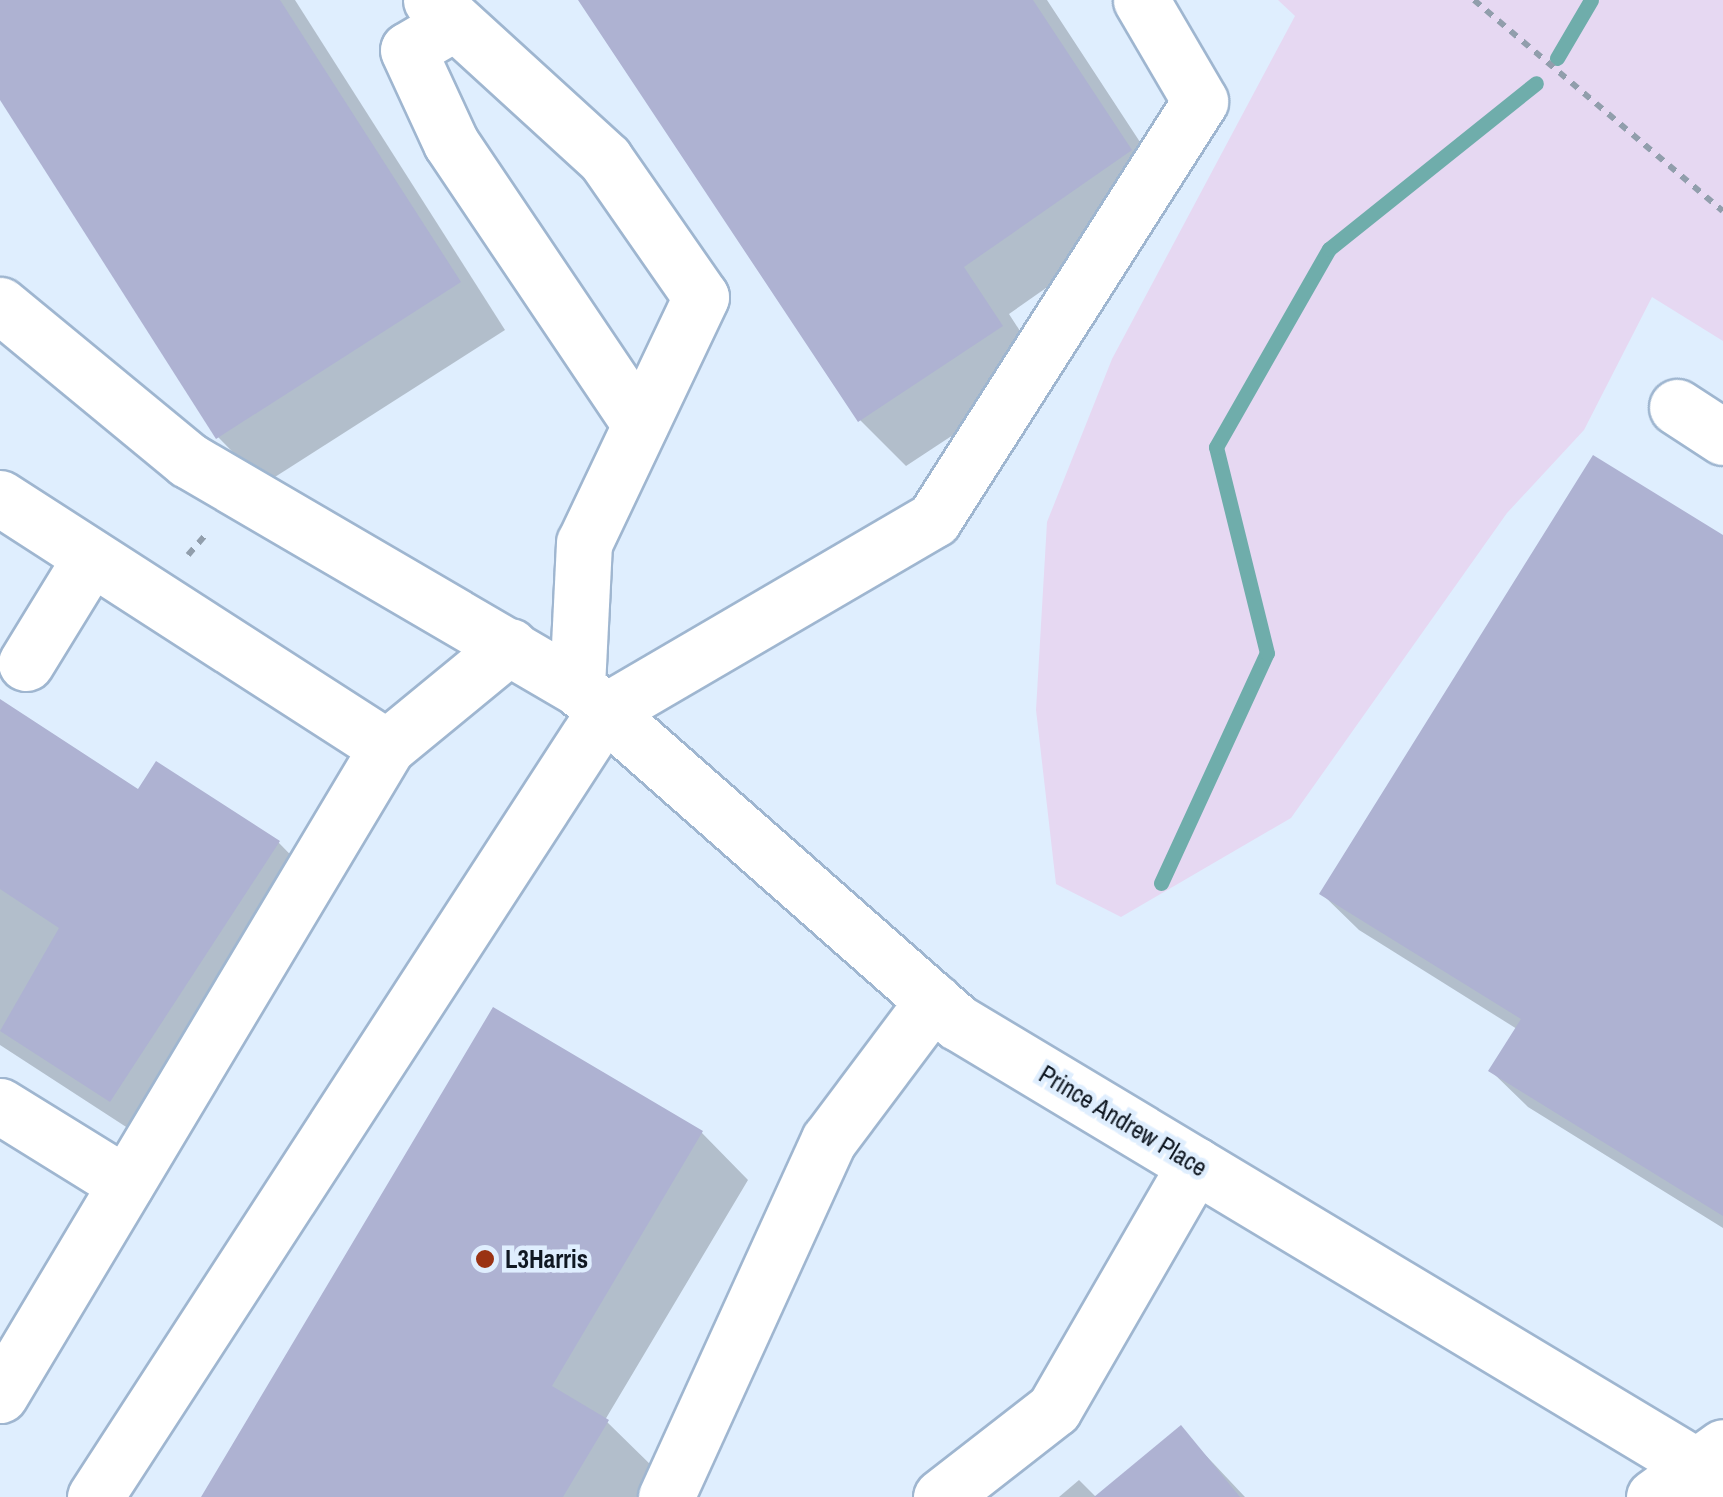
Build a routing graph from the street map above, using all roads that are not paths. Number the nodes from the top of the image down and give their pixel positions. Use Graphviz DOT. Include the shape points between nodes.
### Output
graph roads {
  1 [pos="1141,0"];
  2 [pos="442,12"];
  3 [pos="0,305"];
  4 [pos="1677,407"];
  5 [pos="640,424"];
  6 [pos="1723,437"];
  7 [pos="0,498"];
  8 [pos="91,557"];
  9 [pos="510,646"];
  10 [pos="26,664"];
  11 [pos="590,700"];
  12 [pos="387,747"];
  13 [pos="933,1001"];
  14 [pos="0,1106"];
  15 [pos="1195,1165"];
  16 [pos="126,1184"];
  17 [pos="0,1395"];
  18 [pos="1698,1473"];
  19 [pos="95,1497"];
  20 [pos="666,1497"];
  21 [pos="941,1497"];
  1 -- 11 [label="street" via="1200,101 934,519"];
  2 -- 5 [label="street" via="408,50 451,142"];
  2 -- 5 [label="street" via="605,159 700,297"];
  3 -- 9 [label="street, Prince Andrew Place" via="188,460"];
  4 -- 6 [label="street"];
  5 -- 11 [label="street" via="584,543"];
  7 -- 8 [label="street"];
  8 -- 10 [label="street"];
  8 -- 12 [label="street"];
  9 -- 11 [label="street, Prince Andrew Place"];
  9 -- 12 [label="street"];
  11 -- 13 [label="street, Prince Andrew Place"];
  11 -- 19 [label="street"];
  12 -- 16 [label="street"];
  13 -- 15 [label="street, Prince Andrew Place"];
  13 -- 20 [label="street" via="829,1140"];
  14 -- 16 [label="street"];
  15 -- 18 [label="street, Prince Andrew Place"];
  15 -- 21 [label="street" via="1054,1409"];
  16 -- 17 [label="street"];
}
